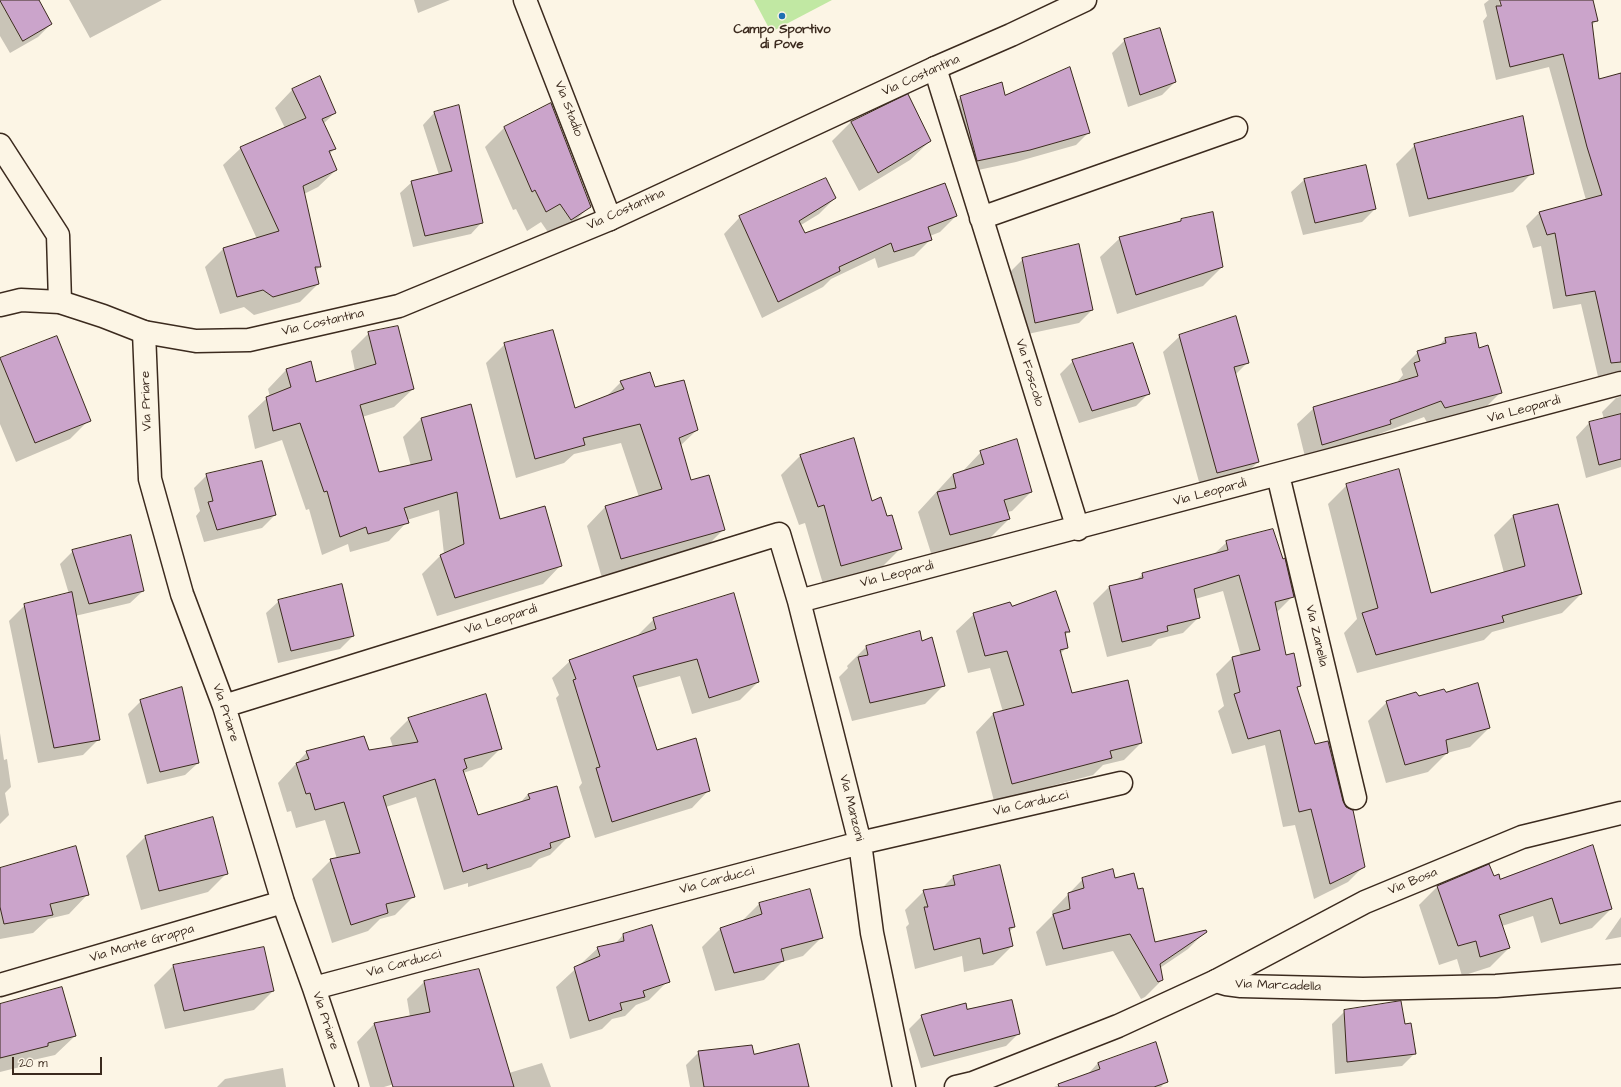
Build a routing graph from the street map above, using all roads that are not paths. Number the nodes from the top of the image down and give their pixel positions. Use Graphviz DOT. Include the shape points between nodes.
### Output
graph roads {
  1 [pos="525,0"];
  2 [pos="1086,0"];
  3 [pos="935,68"];
  4 [pos="1236,128"];
  5 [pos="0,145"];
  6 [pos="610,218"];
  7 [pos="981,218"];
  8 [pos="60,302"];
  9 [pos="0,305"];
  10 [pos="144,332"];
  11 [pos="1621,383"];
  12 [pos="1278,475"];
  13 [pos="1078,529"];
  14 [pos="779,534"];
  15 [pos="799,601"];
  16 [pos="224,706"];
  17 [pos="1121,783"];
  18 [pos="1355,798"];
  19 [pos="1621,813"];
  20 [pos="860,843"];
  21 [pos="284,902"];
  22 [pos="1621,976"];
  23 [pos="1216,981"];
  24 [pos="0,985"];
  25 [pos="314,988"];
  26 [pos="347,1087"];
  27 [pos="904,1087"];
  28 [pos="956,1087"];
  1 -- 6 [label="street, Via Stadio"];
  2 -- 3 [label="street, Via Costantina"];
  3 -- 6 [label="street, Via Costantina"];
  3 -- 7 [label="street, Via Foscolo"];
  4 -- 7 [label="street"];
  5 -- 8 [label="street" via="58,235"];
  6 -- 10 [label="street, Via Costantina" via="399,306 250,340 196,341"];
  7 -- 13 [label="street, Via Foscolo"];
  8 -- 9 [label="street, Via Costantina" via="21,300"];
  8 -- 10 [label="street, Via Costantina"];
  10 -- 16 [label="street, Via Priare" via="150,479 182,594"];
  11 -- 12 [label="street, Via Leopardi"];
  12 -- 13 [label="street, Via Leopardi"];
  12 -- 18 [label="street, Via Zanella"];
  13 -- 15 [label="street, Via Leopardi"];
  14 -- 15 [label="street, Via Manzoni"];
  14 -- 16 [label="street, Via Leopardi"];
  15 -- 20 [label="street, Via Manzoni"];
  16 -- 21 [label="street, Via Priare"];
  17 -- 20 [label="street, Via Carducci"];
  19 -- 23 [label="street, Via Bosa" via="1522,837 1365,902"];
  20 -- 25 [label="street, Via Carducci"];
  20 -- 27 [label="street, Via Manzoni" via="872,933"];
  21 -- 24 [label="street, Via Monte Grappa"];
  21 -- 25 [label="street, Via Priare"];
  22 -- 23 [label="street, Via Marcadella" via="1496,986 1371,989 1241,986"];
  23 -- 28 [label="street, Via Marcadella" via="1118,1026 973,1084"];
  25 -- 26 [label="street, Via Priare"];
}
